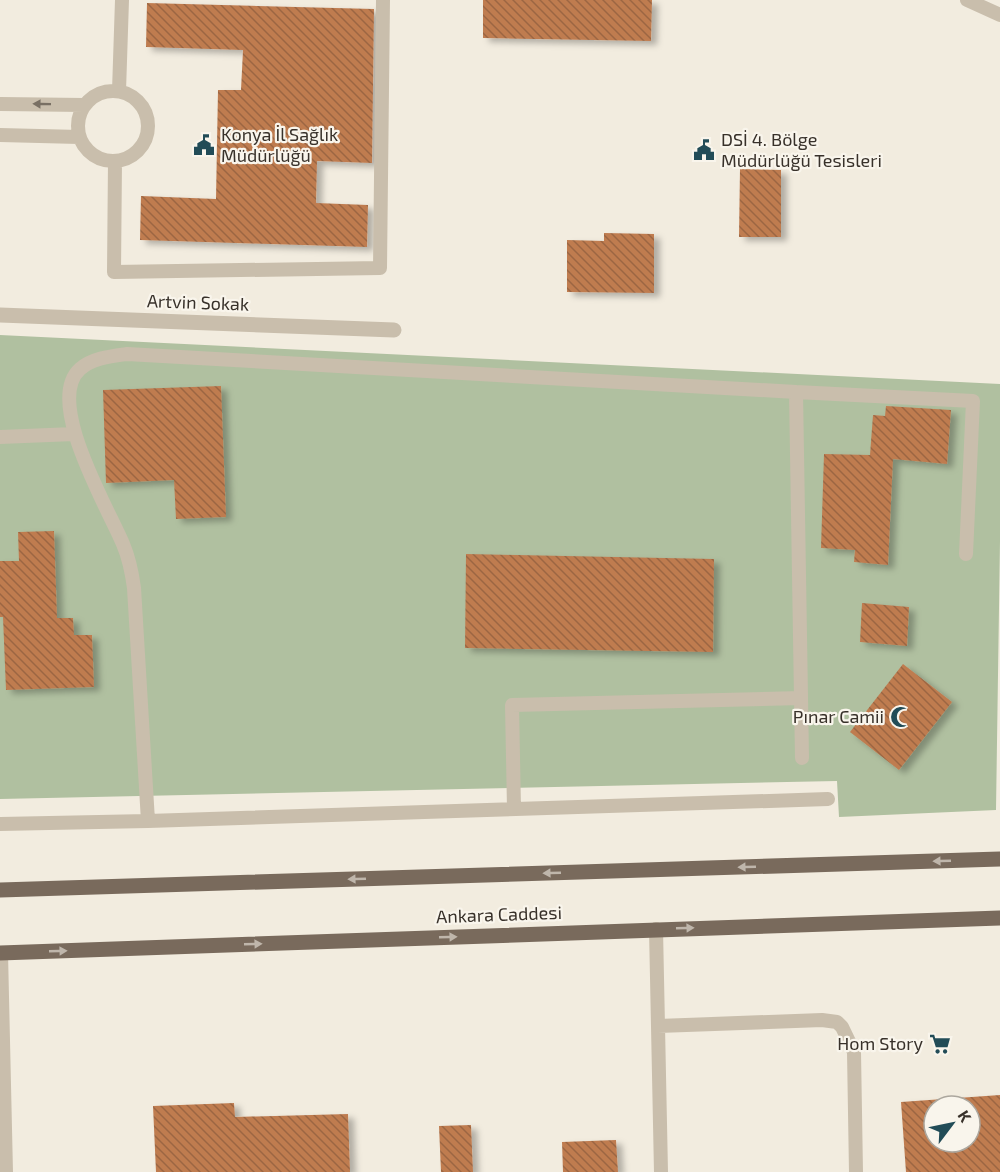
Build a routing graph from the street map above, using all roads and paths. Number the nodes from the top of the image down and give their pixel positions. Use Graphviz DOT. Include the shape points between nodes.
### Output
graph roads {
  1 [pos="122,0"];
  2 [pos="384,0"];
  3 [pos="967,0"];
  4 [pos="1000,15"];
  5 [pos="118,91"];
  6 [pos="0,104"];
  7 [pos="84,105"];
  8 [pos="0,135"];
  9 [pos="79,137"];
  10 [pos="115,161"];
  11 [pos="0,315"];
  12 [pos="394,330"];
  13 [pos="796,392"];
  14 [pos="74,434"];
  15 [pos="0,437"];
  16 [pos="966,554"];
  17 [pos="801,698"];
  18 [pos="802,758"];
  19 [pos="828,799"];
  20 [pos="514,809"];
  21 [pos="148,820"];
  22 [pos="0,824"];
  23 [pos="1000,859"];
  24 [pos="0,890"];
  25 [pos="1000,918"];
  26 [pos="656,929"];
  27 [pos="0,953"];
  28 [pos="658,1026"];
  29 [pos="6,1172"];
  30 [pos="661,1172"];
  31 [pos="856,1172"];
  1 -- 5 [label="lane"];
  2 -- 10 [label="lane" via="380,268 114,272"];
  3 -- 4 [label="lane"];
  5 -- 7 [label="lane" via="99,93"];
  5 -- 10 [label="lane" via="138,101 145,111 148,133 136,153"];
  7 -- 6 [label="lane, one-way"];
  7 -- 9 [label="lane" via="77,126"];
  8 -- 9 [label="lane"];
  9 -- 10 [label="lane" via="93,155"];
  11 -- 12 [label="street, Artvin Sokak"];
  13 -- 14 [label="lane" via="127,354 93,361 80,369 72,381 69,397"];
  13 -- 16 [label="lane" via="973,401"];
  13 -- 17 [label="lane"];
  14 -- 15 [label="lane"];
  14 -- 21 [label="lane" via="130,565"];
  17 -- 18 [label="lane"];
  17 -- 20 [label="lane" via="512,705"];
  19 -- 20 [label="lane"];
  20 -- 21 [label="lane"];
  21 -- 22 [label="lane"];
  23 -- 24 [label="main road, one-way"];
  26 -- 25 [label="main road, Ankara Caddesi, one-way"];
  27 -- 26 [label="main road, Ankara Caddesi, one-way"];
  26 -- 28 [label="lane"];
  27 -- 29 [label="lane"];
  28 -- 30 [label="lane"];
  28 -- 31 [label="lane" via="837,1022 854,1052"];
}
